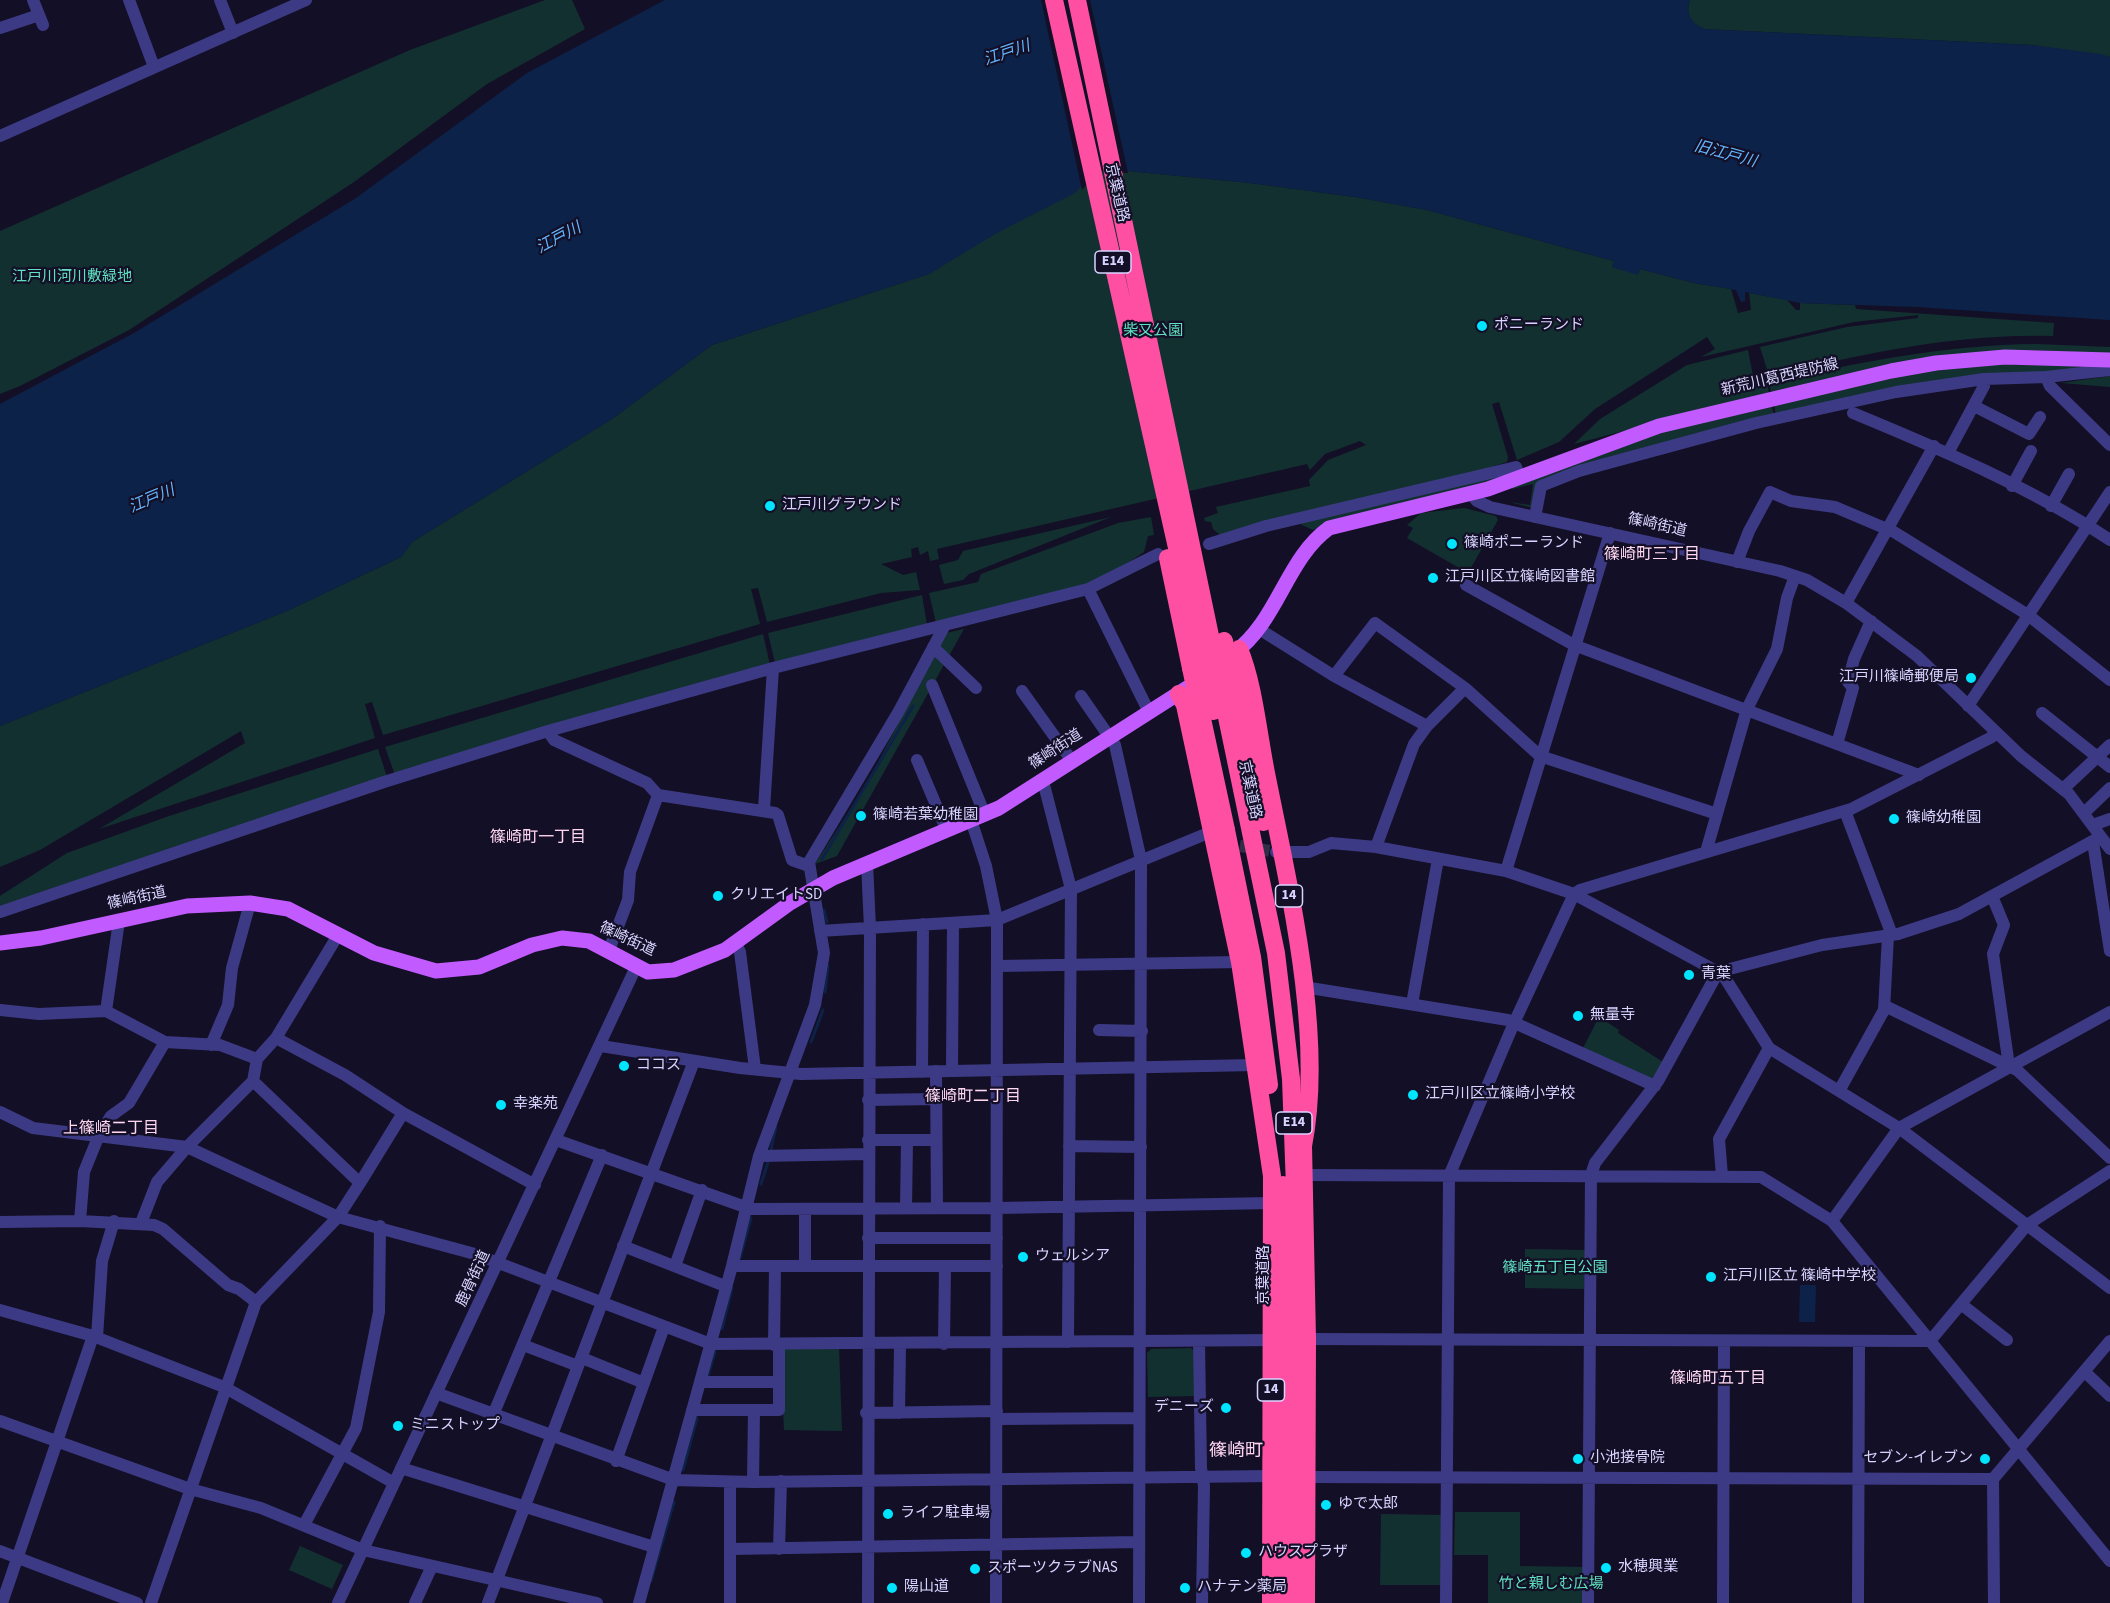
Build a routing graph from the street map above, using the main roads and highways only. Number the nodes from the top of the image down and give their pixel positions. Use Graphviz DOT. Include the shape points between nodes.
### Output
graph roads {
  1 [pos="1054,0"];
  2 [pos="1077,0"];
  3 [pos="2110,360"];
  4 [pos="1178,522"];
  5 [pos="1217,653"];
  6 [pos="1183,691"];
  7 [pos="1218,837"];
  8 [pos="0,943"];
  9 [pos="1303,1146"];
  10 [pos="1272,1176"];
  11 [pos="1271,1603"];
  12 [pos="1282,1603"];
  13 [pos="1294,1603"];
  14 [pos="1306,1603"];
  1 -- 4 [label="highway, 京葉道路 / E14"];
  2 -- 4 [label="highway, 京葉道路 / E14" via="1119,203 1157,346"];
  3 -- 5 [label="main road, 新荒川葛西堤防線" via="2005,357 1891,371 1659,426 1471,494 1329,528 1309,547 1258,629"];
  4 -- 5 [label="highway, E14"];
  4 -- 5 [label="highway, E14"];
  5 -- 7 [label="highway, E14, bridge"];
  5 -- 9 [label="highway, E14, bridge" via="1263,822 1293,996"];
  5 -- 9 [label="highway, 京葉道路 / 14" via="1279,852 1304,987 1309,1116"];
  5 -- 12 [label="highway, 京葉道路 / E14, bridge" via="1264,955 1279,1081 1284,1213"];
  5 -- 13 [label="highway, 京葉道路 / E14, bridge" via="1276,953 1291,1079 1296,1214"];
  6 -- 7 [label="highway, 京葉道路 / 14"];
  6 -- 8 [label="main road, 篠崎街道" via="986,815 811,889 736,944 674,970 648,972 589,941 562,938 532,945 479,967 436,970 375,953 288,909 250,903 187,906 41,938"];
  7 -- 10 [label="highway, 京葉道路 / 14"];
  7 -- 10 [label="highway, E14" via="1261,1013 1273,1132"];
  9 -- 14 [label="highway, 京葉道路 / 14"];
  10 -- 11 [label="highway, 京葉道路 / 14"];
}
